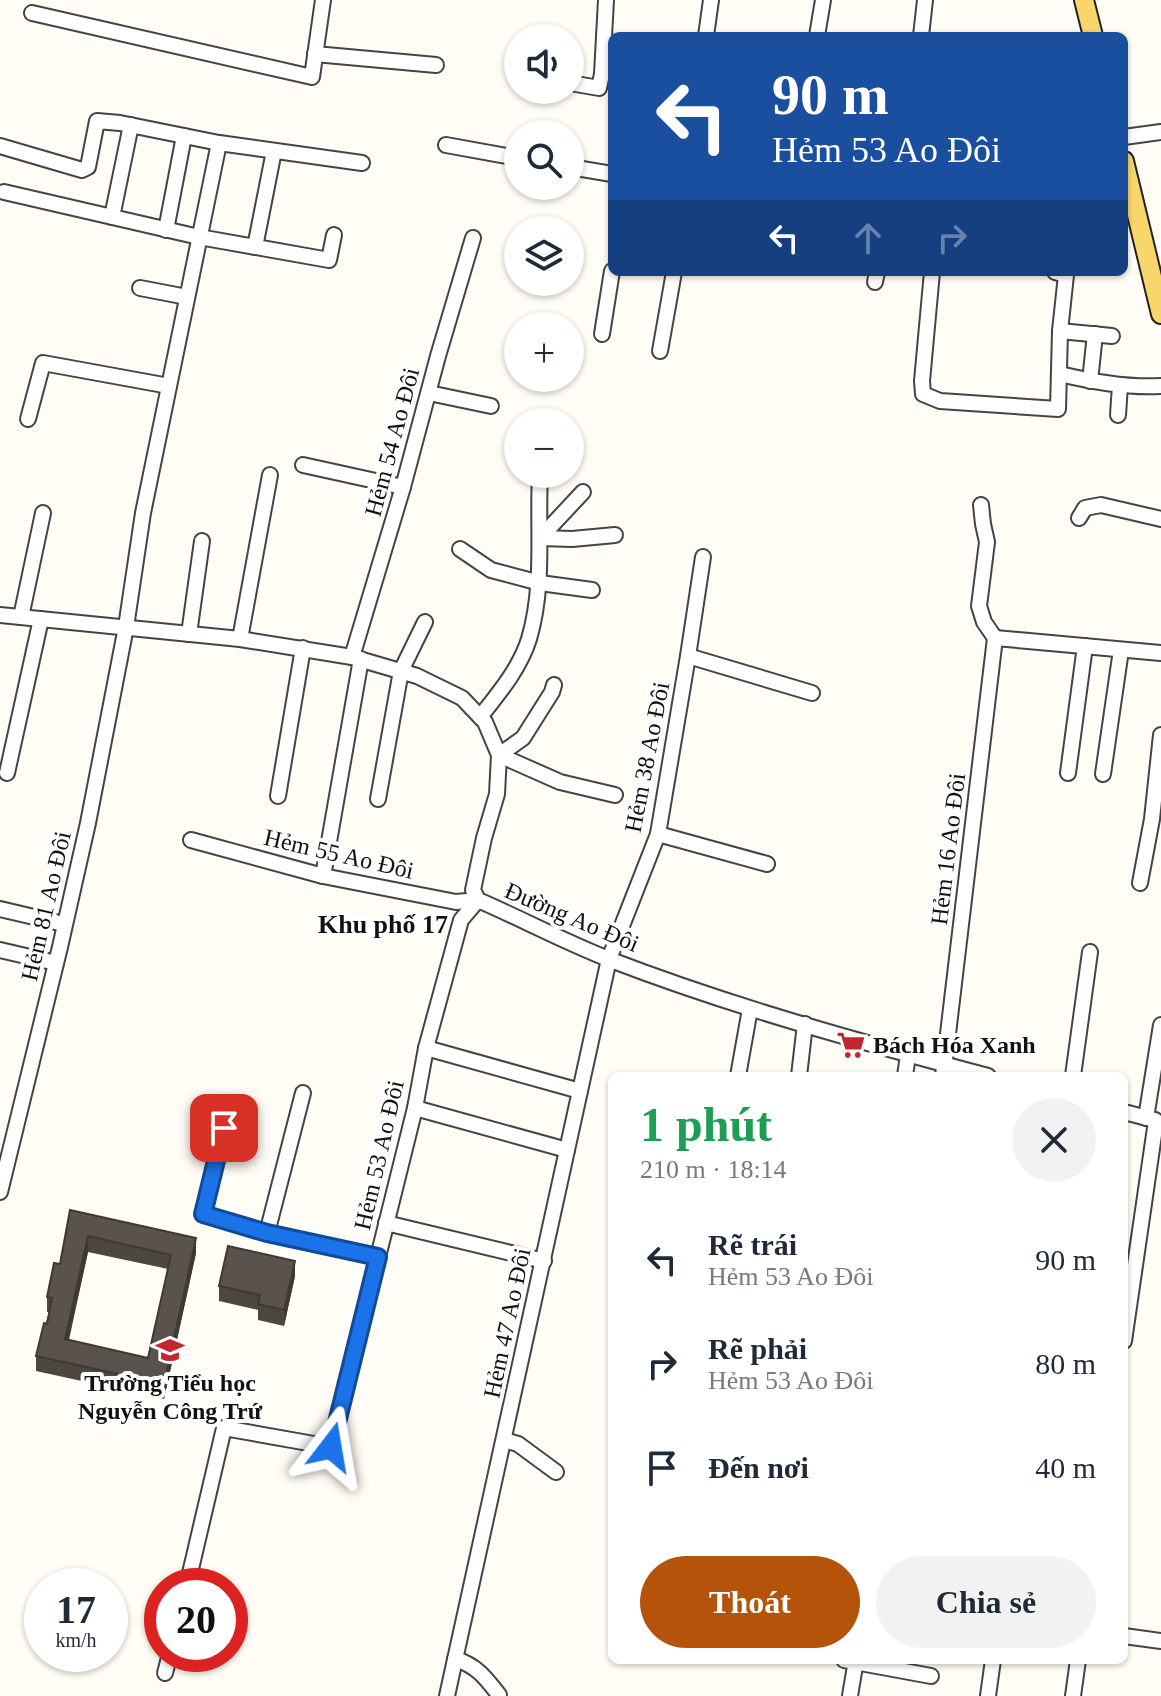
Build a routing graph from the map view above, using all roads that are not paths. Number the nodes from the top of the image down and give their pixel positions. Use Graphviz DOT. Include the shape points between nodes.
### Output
graph roads {
  1 [pos="323,0"];
  2 [pos="606,0"];
  3 [pos="711,0"];
  4 [pos="823,0"];
  5 [pos="925,0"];
  6 [pos="1084,0"];
  7 [pos="32,13"];
  8 [pos="707,32"];
  9 [pos="818,32"];
  10 [pos="921,32"];
  11 [pos="1092,32"];
  12 [pos="315,54"];
  13 [pos="436,65"];
  14 [pos="584,85"];
  15 [pos="131,125"];
  16 [pos="1161,132"];
  17 [pos="184,136"];
  18 [pos="1128,136"];
  19 [pos="219,143"];
  20 [pos="446,145"];
  21 [pos="0,146"];
  22 [pos="274,151"];
  23 [pos="504,155"];
  24 [pos="362,163"];
  25 [pos="584,169"];
  26 [pos="608,173"];
  27 [pos="4,192"];
  28 [pos="1128,193"];
  29 [pos="112,217"];
  30 [pos="166,230"];
  31 [pos="334,235"];
  32 [pos="199,237"];
  33 [pos="473,238"];
  34 [pos="255,247"];
  35 [pos="611,276"];
  36 [pos="673,276"];
  37 [pos="932,276"];
  38 [pos="1066,276"];
  39 [pos="140,288"];
  40 [pos="187,297"];
  41 [pos="1161,314"];
  42 [pos="1060,331"];
  43 [pos="602,334"];
  44 [pos="1095,334"];
  45 [pos="1112,336"];
  46 [pos="660,351"];
  47 [pos="1060,374"];
  48 [pos="1090,381"];
  49 [pos="1120,385"];
  50 [pos="169,386"];
  51 [pos="1161,386"];
  52 [pos="429,393"];
  53 [pos="491,406"];
  54 [pos="1118,415"];
  55 [pos="28,419"];
  56 [pos="303,465"];
  57 [pos="270,475"];
  58 [pos="403,487"];
  59 [pos="540,488"];
  60 [pos="583,492"];
  61 [pos="981,505"];
  62 [pos="43,513"];
  63 [pos="1079,518"];
  64 [pos="1161,519"];
  65 [pos="615,535"];
  66 [pos="540,538"];
  67 [pos="202,541"];
  68 [pos="460,549"];
  69 [pos="703,557"];
  70 [pos="540,583"];
  71 [pos="592,590"];
  72 [pos="0,615"];
  73 [pos="21,617"];
  74 [pos="41,619"];
  75 [pos="425,622"];
  76 [pos="126,627"];
  77 [pos="189,634"];
  78 [pos="995,638"];
  79 [pos="240,639"];
  80 [pos="1085,646"];
  81 [pos="303,648"];
  82 [pos="1121,650"];
  83 [pos="1161,653"];
  84 [pos="688,656"];
  85 [pos="356,658"];
  86 [pos="401,671"];
  87 [pos="554,685"];
  88 [pos="812,693"];
  89 [pos="480,717"];
  90 [pos="1161,735"];
  91 [pos="499,755"];
  92 [pos="7,773"];
  93 [pos="1068,773"];
  94 [pos="1103,774"];
  95 [pos="615,795"];
  96 [pos="278,796"];
  97 [pos="378,799"];
  98 [pos="658,834"];
  99 [pos="191,840"];
  100 [pos="767,864"];
  101 [pos="323,876"];
  102 [pos="1140,883"];
  103 [pos="478,900"];
  104 [pos="0,909"];
  105 [pos="64,924"];
  106 [pos="0,950"];
  107 [pos="1090,952"];
  108 [pos="609,959"];
  109 [pos="56,963"];
  110 [pos="750,1009"];
  111 [pos="805,1024"];
  112 [pos="1161,1025"];
  113 [pos="426,1048"];
  114 [pos="908,1055"];
  115 [pos="944,1070"];
  116 [pos="739,1072"];
  117 [pos="799,1072"];
  118 [pos="906,1072"];
  119 [pos="1074,1072"];
  120 [pos="580,1091"];
  121 [pos="303,1093"];
  122 [pos="415,1108"];
  123 [pos="1128,1113"];
  124 [pos="1154,1120"];
  125 [pos="224,1128"];
  126 [pos="567,1150"];
  127 [pos="0,1192"];
  128 [pos="386,1223"];
  129 [pos="267,1233"];
  130 [pos="378,1257"];
  131 [pos="544,1261"];
  132 [pos="1128,1312"];
  133 [pos="504,1440"];
  134 [pos="556,1472"];
  135 [pos="191,1568"];
  136 [pos="1128,1637"];
  137 [pos="1161,1641"];
  138 [pos="455,1659"];
  139 [pos="852,1664"];
  140 [pos="868,1664"];
  141 [pos="992,1664"];
  142 [pos="1077,1664"];
  143 [pos="931,1676"];
  144 [pos="499,1695"];
  145 [pos="447,1696"];
  146 [pos="850,1696"];
  147 [pos="988,1696"];
  148 [pos="1073,1696"];
  1 -- 12 [label="street"];
  2 -- 14 [label="street" via="599,88"];
  3 -- 8 [label="street"];
  4 -- 9 [label="street"];
  5 -- 10 [label="street"];
  6 -- 11 [label="main road"];
  7 -- 12 [label="street" via="312,77"];
  12 -- 13 [label="street"];
  15 -- 17 [label="street"];
  15 -- 21 [label="street" via="97,121 88,167 82,170"];
  15 -- 29 [label="street"];
  16 -- 18 [label="street"];
  17 -- 19 [label="street"];
  17 -- 30 [label="street"];
  19 -- 22 [label="street"];
  19 -- 32 [label="street, Hẻm 81 Ao Đôi"];
  20 -- 23 [label="street"];
  22 -- 24 [label="street"];
  22 -- 34 [label="street"];
  25 -- 26 [label="street"];
  27 -- 29 [label="street"];
  28 -- 41 [label="main road"];
  29 -- 30 [label="street"];
  30 -- 32 [label="street"];
  31 -- 34 [label="street" via="329,260"];
  32 -- 34 [label="street"];
  32 -- 40 [label="street, Hẻm 81 Ao Đôi"];
  33 -- 52 [label="street, Hẻm 54 Ao Đôi"];
  35 -- 43 [label="street"];
  36 -- 46 [label="street"];
  37 -- 47 [label="street" via="923,394 940,401 1058,409"];
  38 -- 42 [label="street"];
  39 -- 40 [label="street"];
  40 -- 50 [label="street, Hẻm 81 Ao Đôi"];
  42 -- 44 [label="street"];
  42 -- 47 [label="street"];
  44 -- 45 [label="street"];
  44 -- 48 [label="street"];
  47 -- 48 [label="street"];
  48 -- 49 [label="street"];
  49 -- 51 [label="street"];
  49 -- 54 [label="street"];
  50 -- 55 [label="street" via="43,363"];
  50 -- 76 [label="street, Hẻm 81 Ao Đôi"];
  52 -- 53 [label="street"];
  52 -- 58 [label="street, Hẻm 54 Ao Đôi"];
  56 -- 58 [label="street"];
  57 -- 79 [label="street"];
  58 -- 85 [label="street, Hẻm 54 Ao Đôi"];
  59 -- 66 [label="street"];
  60 -- 66 [label="street"];
  61 -- 78 [label="street" via="987,542 979,606"];
  62 -- 73 [label="street"];
  63 -- 64 [label="street" via="1085,508 1101,505"];
  65 -- 66 [label="street"];
  66 -- 70 [label="street"];
  67 -- 77 [label="street"];
  68 -- 70 [label="street" via="491,570"];
  69 -- 84 [label="street, Hẻm 38 Ao Đôi"];
  70 -- 71 [label="street"];
  70 -- 89 [label="street" via="528,641 507,683"];
  72 -- 73 [label="street, Đường Ao Đôi"];
  73 -- 74 [label="street, Đường Ao Đôi"];
  74 -- 76 [label="street, Đường Ao Đôi"];
  74 -- 92 [label="street"];
  75 -- 86 [label="street"];
  76 -- 77 [label="street, Đường Ao Đôi"];
  76 -- 105 [label="street, Hẻm 81 Ao Đôi"];
  77 -- 79 [label="street, Đường Ao Đôi"];
  78 -- 80 [label="street"];
  78 -- 115 [label="street, Hẻm 16 Ao Đôi"];
  79 -- 81 [label="street, Đường Ao Đôi"];
  80 -- 82 [label="street"];
  80 -- 93 [label="street"];
  81 -- 85 [label="street, Đường Ao Đôi"];
  81 -- 96 [label="street"];
  82 -- 83 [label="street"];
  82 -- 94 [label="street"];
  84 -- 88 [label="street"];
  84 -- 98 [label="street, Hẻm 38 Ao Đôi"];
  85 -- 86 [label="street, Đường Ao Đôi"];
  85 -- 101 [label="street, Hẻm 54 Ao Đôi"];
  86 -- 89 [label="street, Đường Ao Đôi" via="462,698"];
  86 -- 97 [label="street"];
  87 -- 91 [label="street" via="523,738"];
  89 -- 91 [label="street, Đường Ao Đôi"];
  90 -- 102 [label="street"];
  91 -- 95 [label="street" via="560,782"];
  91 -- 103 [label="street, Đường Ao Đôi" via="497,794 473,890"];
  98 -- 100 [label="street"];
  98 -- 108 [label="street, Hẻm 38 Ao Đôi"];
  99 -- 101 [label="street, Hẻm 55 Ao Đôi"];
  101 -- 103 [label="street, Hẻm 55 Ao Đôi" via="456,902"];
  103 -- 108 [label="street, Đường Ao Đôi"];
  103 -- 113 [label="street, Hẻm 53 Ao Đôi" via="461,920"];
  104 -- 105 [label="street"];
  105 -- 109 [label="street, Hẻm 81 Ao Đôi"];
  106 -- 109 [label="street"];
  107 -- 119 [label="street"];
  108 -- 110 [label="street, Đường Ao Đôi"];
  108 -- 120 [label="street, Hẻm 47 Ao Đôi"];
  109 -- 127 [label="street, Hẻm 81 Ao Đôi"];
  110 -- 111 [label="street, Đường Ao Đôi"];
  110 -- 116 [label="street"];
  111 -- 114 [label="street, Đường Ao Đôi"];
  111 -- 117 [label="street"];
  112 -- 124 [label="street"];
  113 -- 120 [label="street"];
  113 -- 122 [label="street, Hẻm 53 Ao Đôi"];
  114 -- 115 [label="street, Đường Ao Đôi"];
  114 -- 118 [label="street"];
  120 -- 126 [label="street, Hẻm 47 Ao Đôi"];
  121 -- 129 [label="street"];
  122 -- 126 [label="street"];
  122 -- 128 [label="street, Hẻm 53 Ao Đôi"];
  123 -- 124 [label="street"];
  124 -- 132 [label="street"];
  125 -- 129 [label="street, Hẻm 53 Ao Đôi" via="203,1214"];
  126 -- 131 [label="street, Hẻm 47 Ao Đôi"];
  128 -- 130 [label="street, Hẻm 53 Ao Đôi"];
  128 -- 131 [label="street"];
  129 -- 130 [label="street, Hẻm 53 Ao Đôi"];
  130 -- 135 [label="street" via="331,1447 224,1428"];
  131 -- 133 [label="street, Hẻm 47 Ao Đôi"];
  133 -- 134 [label="street"];
  133 -- 138 [label="street, Hẻm 47 Ao Đôi"];
  136 -- 137 [label="street"];
  138 -- 144 [label="street" via="482,1673"];
  138 -- 145 [label="street, Hẻm 47 Ao Đôi"];
  139 -- 146 [label="street"];
  140 -- 143 [label="street"];
  141 -- 147 [label="street"];
  142 -- 148 [label="street"];
}
